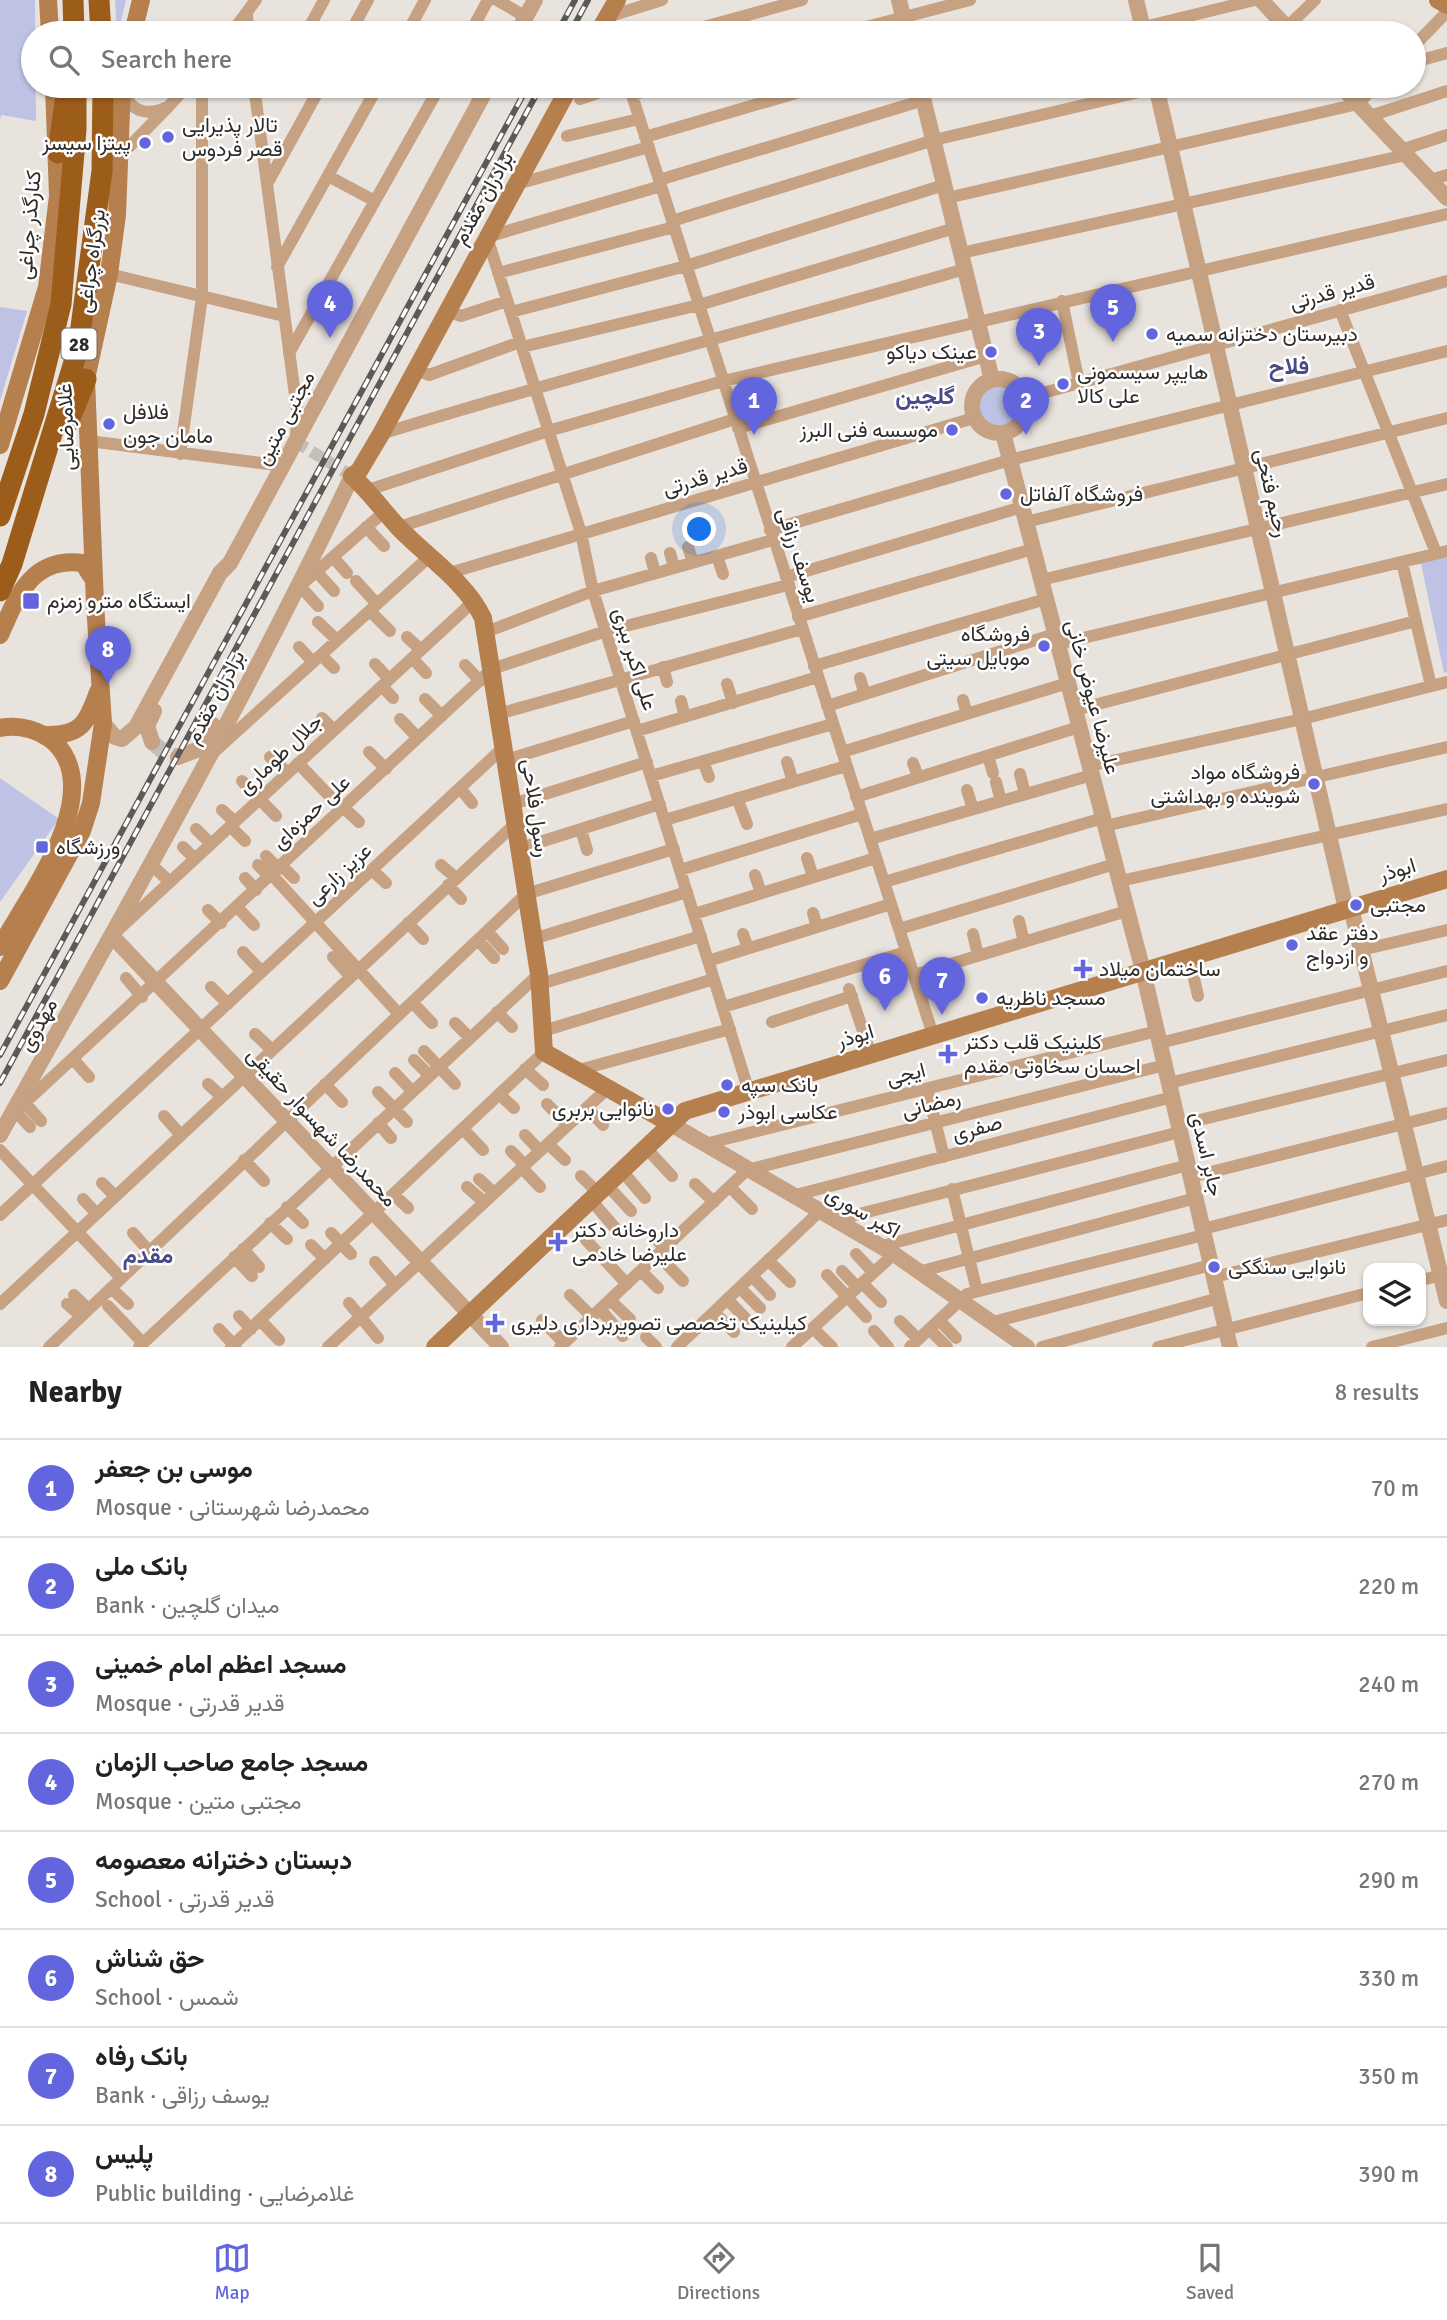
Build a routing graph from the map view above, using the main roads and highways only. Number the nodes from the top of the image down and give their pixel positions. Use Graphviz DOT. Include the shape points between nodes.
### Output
graph roads {
  1 [pos="48,0"];
  2 [pos="61,0"];
  3 [pos="73,0"];
  4 [pos="99,0"];
  5 [pos="141,0"];
  6 [pos="617,0"];
  7 [pos="1438,0"];
  8 [pos="1447,5"];
  9 [pos="609,16"];
  10 [pos="49,21"];
  11 [pos="62,21"];
  12 [pos="74,21"];
  13 [pos="100,21"];
  14 [pos="136,21"];
  15 [pos="55,98"];
  16 [pos="64,98"];
  17 [pos="76,98"];
  18 [pos="103,98"];
  19 [pos="122,98"];
  20 [pos="558,98"];
  21 [pos="571,98"];
  22 [pos="58,153"];
  23 [pos="514,183"];
  24 [pos="86,379"];
  25 [pos="34,414"];
  26 [pos="0,445"];
  27 [pos="352,477"];
  28 [pos="0,490"];
  29 [pos="33,501"];
  30 [pos="0,516"];
  31 [pos="94,580"];
  32 [pos="0,591"];
  33 [pos="0,635"];
  34 [pos="100,686"];
  35 [pos="1,727"];
  36 [pos="46,735"];
  37 [pos="1447,879"];
  38 [pos="0,947"];
  39 [pos="0,981"];
  40 [pos="671,1124"];
  41 [pos="435,1347"];
  1 -- 10 [label="main road"];
  2 -- 11 [label="highway"];
  3 -- 12 [label="highway"];
  4 -- 13 [label="highway"];
  5 -- 14 [label="main road"];
  6 -- 9 [label="main road"];
  7 -- 8 [label="main road"];
  15 -- 22 [label="main road, کنارگذر چراغی"];
  16 -- 22 [label="highway"];
  17 -- 25 [label="highway, بزرگراه چراغی / 28" via="61,304"];
  18 -- 29 [label="highway, بزرگراه چراغی / 28" via="102,171 79,349"];
  19 -- 24 [label="main road, غلامرضایی" via="109,274"];
  20 -- 23 [label="main road, برادران مقدم"];
  21 -- 23 [label="main road, برادران مقدم"];
  22 -- 26 [label="main road, کنارگذر چراغی" via="58,196 47,287"];
  23 -- 27 [label="main road, برادران مقدم"];
  24 -- 29 [label="highway"];
  24 -- 31 [label="main road, غلامرضایی"];
  25 -- 28 [label="highway, بزرگراه چراغی" via="25,422"];
  25 -- 30 [label="highway, بزرگراه چراغی / 28"];
  27 -- 40 [label="main road, رسول فلاحی" via="475,600 484,618 486,675 498,714 540,979 544,1052"];
  29 -- 32 [label="highway, بزرگراه چراغی / 28"];
  31 -- 33 [label="main road" via="83,563 53,564 25,585"];
  31 -- 34 [label="main road, غلامرضایی"];
  34 -- 36 [label="main road" via="85,723 62,736"];
  34 -- 39 [label="main road, غلامرضایی" via="103,723 82,831"];
  35 -- 36 [label="main road"];
  36 -- 38 [label="main road" via="68,761 74,795 60,840"];
  37 -- 40 [label="main road, ابوذر" via="685,1111"];
  40 -- 41 [label="main road, ابوذر"];
}
